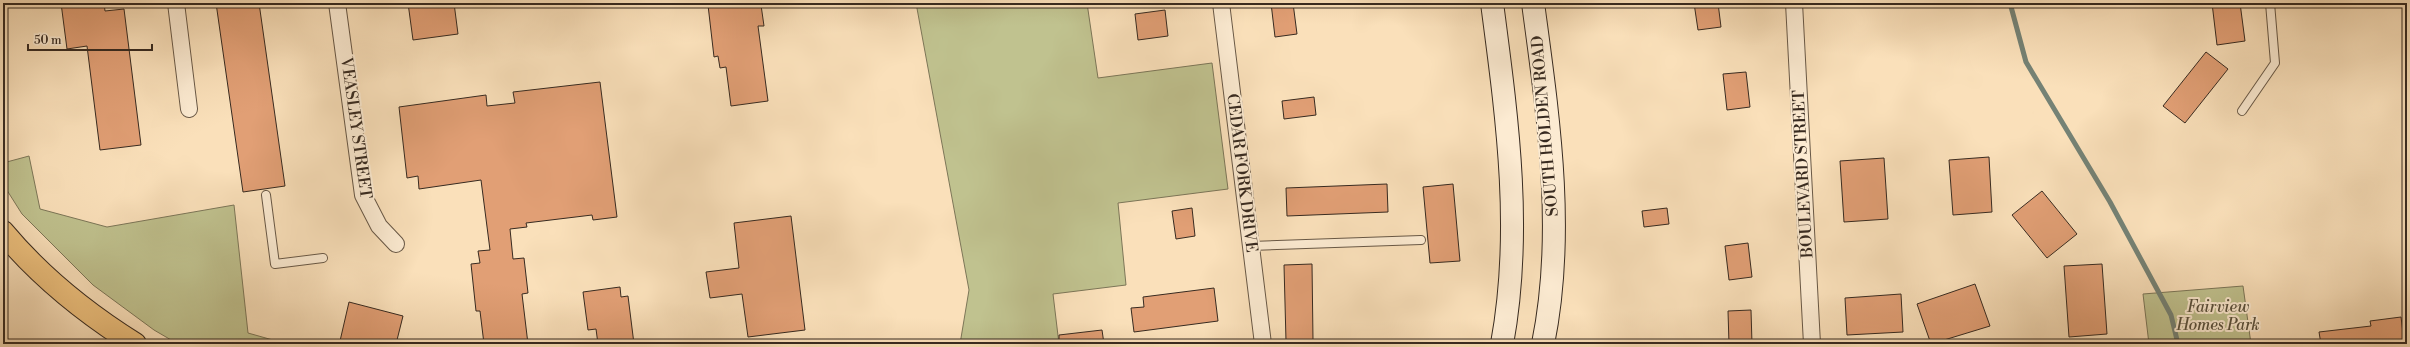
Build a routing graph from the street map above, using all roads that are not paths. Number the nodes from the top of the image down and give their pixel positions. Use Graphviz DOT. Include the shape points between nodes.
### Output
graph roads {
  1 [pos="176,3"];
  2 [pos="337,3"];
  3 [pos="1221,3"];
  4 [pos="1492,3"];
  5 [pos="1533,3"];
  6 [pos="1794,3"];
  7 [pos="2270,3"];
  8 [pos="189,109"];
  9 [pos="2242,112"];
  10 [pos="266,195"];
  11 [pos="3,232"];
  12 [pos="1421,240"];
  13 [pos="396,244"];
  14 [pos="1251,246"];
  15 [pos="323,258"];
  16 [pos="135,344"];
  17 [pos="1263,344"];
  18 [pos="1502,344"];
  19 [pos="1543,344"];
  20 [pos="1812,344"];
  1 -- 8 [label="street"];
  2 -- 13 [label="street, VEASLEY STREET" via="363,195 379,226"];
  3 -- 14 [label="street, CEDAR FORK DRIVE"];
  4 -- 18 [label="main road" via="1510,142 1512,184 1510,274"];
  5 -- 19 [label="main road, SOUTH HOLDEN ROAD" via="1546,100 1553,190 1554,242 1550,298"];
  6 -- 20 [label="street, BOULEVARD STREET"];
  7 -- 9 [label="lane" via="2275,63"];
  10 -- 15 [label="lane" via="275,264"];
  11 -- 16 [label="highway" via="61,288 109,328"];
  12 -- 14 [label="lane"];
  14 -- 17 [label="street, CEDAR FORK DRIVE"];
}
